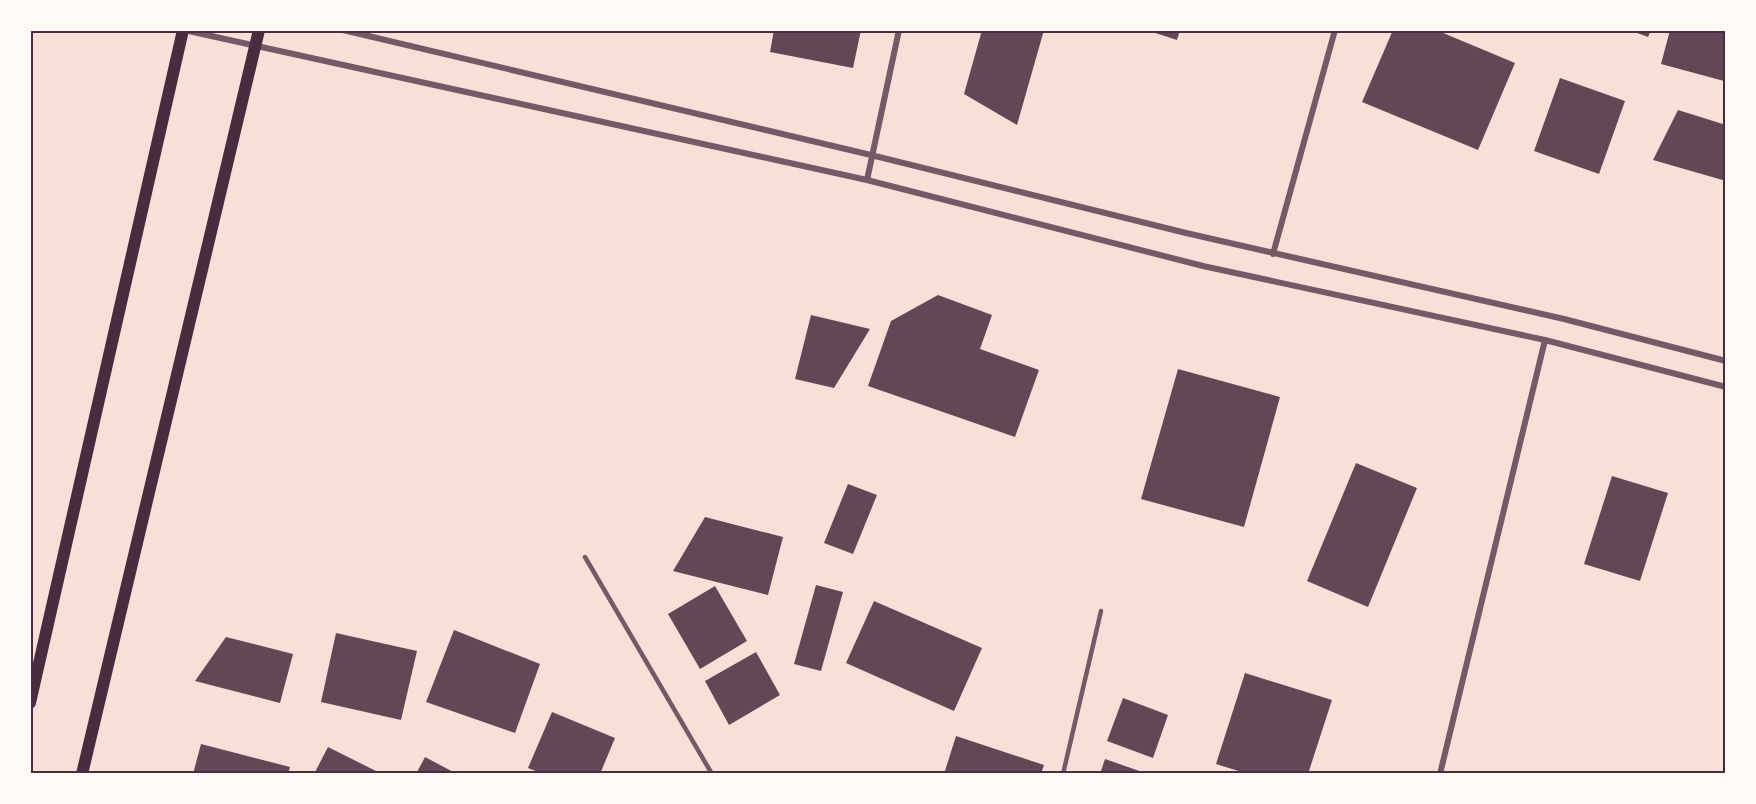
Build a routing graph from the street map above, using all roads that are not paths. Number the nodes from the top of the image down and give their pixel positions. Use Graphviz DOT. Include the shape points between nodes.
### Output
graph roads {
  1 [pos="183,30"];
  2 [pos="259,30"];
  3 [pos="344,30"];
  4 [pos="899,30"];
  5 [pos="1335,30"];
  6 [pos="255,45"];
  7 [pos="871,155"];
  8 [pos="867,180"];
  9 [pos="1273,254"];
  10 [pos="1545,340"];
  11 [pos="1726,361"];
  12 [pos="1726,387"];
  13 [pos="585,557"];
  14 [pos="1101,611"];
  15 [pos="30,703"];
  16 [pos="82,774"];
  17 [pos="712,774"];
  18 [pos="1063,774"];
  19 [pos="1440,774"];
  1 -- 6 [label="street"];
  1 -- 15 [label="main road"];
  2 -- 6 [label="main road"];
  3 -- 7 [label="street"];
  4 -- 7 [label="street"];
  5 -- 9 [label="street"];
  6 -- 8 [label="street"];
  6 -- 16 [label="main road"];
  7 -- 8 [label="street"];
  7 -- 9 [label="street"];
  8 -- 10 [label="street" via="1203,266"];
  9 -- 11 [label="street" via="1564,319"];
  10 -- 12 [label="street"];
  10 -- 19 [label="street"];
  13 -- 17 [label="lane"];
  14 -- 18 [label="lane"];
}
